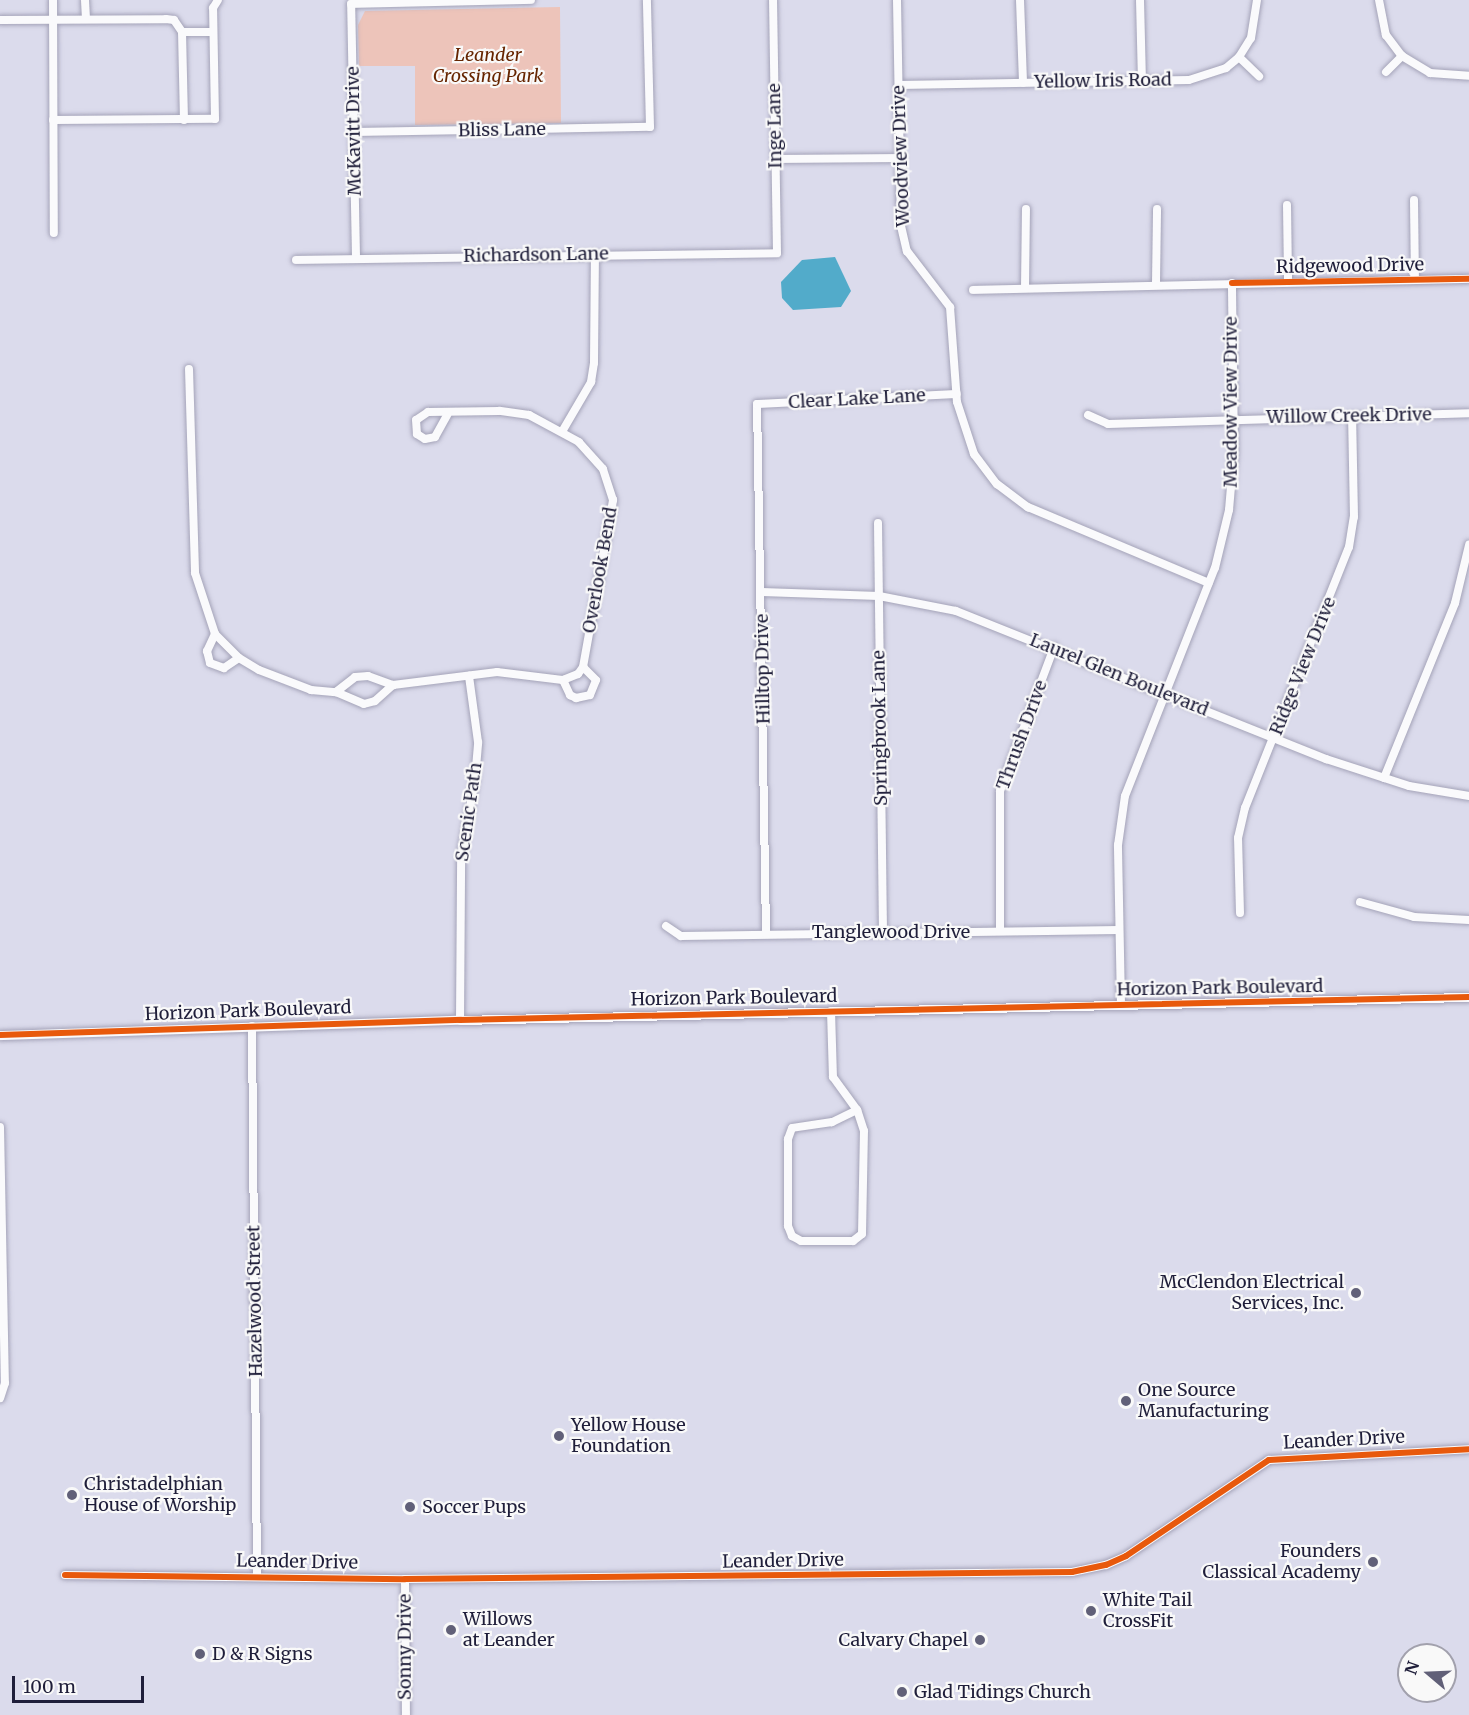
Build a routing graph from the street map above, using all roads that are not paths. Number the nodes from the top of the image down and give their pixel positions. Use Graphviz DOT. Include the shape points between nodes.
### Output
graph roads {
  1 [pos="53,0"];
  2 [pos="85,0"];
  3 [pos="218,0"];
  4 [pos="493,0"];
  5 [pos="531,0"];
  6 [pos="647,0"];
  7 [pos="773,0"];
  8 [pos="897,0"];
  9 [pos="1020,0"];
  10 [pos="1140,0"];
  11 [pos="1257,0"];
  12 [pos="1379,0"];
  13 [pos="86,19"];
  14 [pos="0,20"];
  15 [pos="54,20"];
  16 [pos="182,32"];
  17 [pos="213,33"];
  18 [pos="1239,57"];
  19 [pos="1402,57"];
  20 [pos="1386,72"];
  21 [pos="1259,76"];
  22 [pos="1469,76"];
  23 [pos="1142,81"];
  24 [pos="1023,83"];
  25 [pos="899,85"];
  26 [pos="53,120"];
  27 [pos="184,120"];
  28 [pos="354,132"];
  29 [pos="900,158"];
  30 [pos="776,159"];
  31 [pos="1414,200"];
  32 [pos="1287,205"];
  33 [pos="1026,209"];
  34 [pos="1157,209"];
  35 [pos="54,233"];
  36 [pos="777,253"];
  37 [pos="595,255"];
  38 [pos="356,257"];
  39 [pos="296,260"];
  40 [pos="1469,279"];
  41 [pos="1415,280"];
  42 [pos="1288,281"];
  43 [pos="1232,283"];
  44 [pos="1156,284"];
  45 [pos="1025,288"];
  46 [pos="973,290"];
  47 [pos="189,369"];
  48 [pos="957,394"];
  49 [pos="757,404"];
  50 [pos="1469,413"];
  51 [pos="448,414"];
  52 [pos="1088,415"];
  53 [pos="1352,416"];
  54 [pos="1233,419"];
  55 [pos="563,430"];
  56 [pos="878,524"];
  57 [pos="1469,545"];
  58 [pos="1209,583"];
  59 [pos="762,592"];
  60 [pos="879,596"];
  61 [pos="215,634"];
  62 [pos="1054,647"];
  63 [pos="239,658"];
  64 [pos="583,667"];
  65 [pos="469,676"];
  66 [pos="563,680"];
  67 [pos="393,685"];
  68 [pos="336,692"];
  69 [pos="1164,692"];
  70 [pos="1274,738"];
  71 [pos="1384,778"];
  72 [pos="1469,796"];
  73 [pos="1360,902"];
  74 [pos="1240,913"];
  75 [pos="1469,920"];
  76 [pos="666,926"];
  77 [pos="1119,930"];
  78 [pos="1000,932"];
  79 [pos="766,933"];
  80 [pos="883,933"];
  81 [pos="1469,997"];
  82 [pos="1121,1005"];
  83 [pos="831,1011"];
  84 [pos="460,1020"];
  85 [pos="252,1026"];
  86 [pos="0,1035"];
  87 [pos="857,1110"];
  88 [pos="0,1127"];
  89 [pos="0,1398"];
  90 [pos="1469,1449"];
  91 [pos="65,1575"];
  92 [pos="257,1577"];
  93 [pos="405,1579"];
  94 [pos="406,1715"];
  1 -- 15 [label="street"];
  2 -- 13 [label="street"];
  3 -- 17 [label="street" via="213,8"];
  4 -- 5 [label="street"];
  4 -- 28 [label="street, McKavitt Drive" via="351,4"];
  6 -- 28 [label="street, Bliss Lane" via="650,127"];
  7 -- 30 [label="street, Inge Lane"];
  8 -- 25 [label="street, Woodview Drive"];
  9 -- 24 [label="street"];
  10 -- 23 [label="street"];
  11 -- 18 [label="street" via="1251,38"];
  12 -- 19 [label="street" via="1386,35"];
  13 -- 15 [label="street"];
  13 -- 16 [label="street" via="174,20"];
  14 -- 15 [label="street"];
  15 -- 26 [label="street"];
  16 -- 17 [label="street"];
  16 -- 27 [label="street"];
  17 -- 27 [label="street" via="214,119"];
  18 -- 21 [label="street"];
  18 -- 23 [label="street, Yellow Iris Road" via="1226,68 1189,80"];
  19 -- 20 [label="street"];
  19 -- 22 [label="street" via="1431,73"];
  23 -- 24 [label="street, Yellow Iris Road"];
  24 -- 25 [label="street, Yellow Iris Road"];
  25 -- 29 [label="street, Woodview Drive"];
  26 -- 27 [label="street"];
  26 -- 35 [label="street"];
  28 -- 38 [label="street, McKavitt Drive"];
  29 -- 30 [label="street"];
  29 -- 48 [label="street, Woodview Drive" via="901,226 907,251 950,307"];
  30 -- 36 [label="street, Inge Lane"];
  31 -- 41 [label="street"];
  32 -- 42 [label="street"];
  33 -- 45 [label="street"];
  34 -- 44 [label="street"];
  36 -- 37 [label="street, Richardson Lane"];
  37 -- 38 [label="street, Richardson Lane"];
  37 -- 55 [label="street" via="591,382"];
  38 -- 39 [label="street, Richardson Lane"];
  40 -- 41 [label="street, Ridgewood Drive"];
  41 -- 42 [label="street, Ridgewood Drive"];
  42 -- 43 [label="street, Ridgewood Drive"];
  43 -- 44 [label="street, Ridgewood Drive"];
  43 -- 54 [label="street, Meadow View Drive"];
  44 -- 45 [label="street, Ridgewood Drive"];
  45 -- 46 [label="street, Ridgewood Drive"];
  47 -- 61 [label="street" via="195,573"];
  48 -- 49 [label="street, Clear Lake Lane"];
  48 -- 58 [label="street, Woodview Drive" via="969,443 988,474 1006,493 1040,513"];
  49 -- 59 [label="street, Hilltop Drive"];
  50 -- 53 [label="street, Willow Creek Drive"];
  51 -- 51 [label="street, Overlook Bend" via="419,416 417,434 426,439 435,437"];
  51 -- 55 [label="street, Overlook Bend" via="499,411 529,415"];
  52 -- 54 [label="street, Willow Creek Drive" via="1108,424"];
  53 -- 54 [label="street, Willow Creek Drive"];
  53 -- 70 [label="street, Ridge View Drive" via="1354,517 1348,554"];
  54 -- 58 [label="street, Meadow View Drive" via="1229,510"];
  55 -- 64 [label="street, Overlook Bend" via="579,441 603,469 613,500"];
  56 -- 60 [label="street, Springbrook Lane"];
  57 -- 71 [label="street" via="1455,603"];
  58 -- 69 [label="street, Meadow View Drive"];
  59 -- 60 [label="street, Laurel Glen Boulevard"];
  59 -- 79 [label="street, Hilltop Drive"];
  60 -- 62 [label="street, Laurel Glen Boulevard" via="956,611"];
  60 -- 80 [label="street, Springbrook Lane"];
  61 -- 63 [label="street"];
  61 -- 63 [label="street" via="207,651 210,663 224,668"];
  62 -- 69 [label="street, Laurel Glen Boulevard"];
  62 -- 78 [label="street, Thrush Drive" via="1000,790"];
  63 -- 68 [label="street" via="278,679 311,690"];
  64 -- 66 [label="street" via="578,674"];
  64 -- 66 [label="street" via="596,680 590,695 570,695"];
  65 -- 66 [label="street" via="497,672"];
  65 -- 67 [label="street"];
  65 -- 84 [label="street, Scenic Path" via="478,742 460,857"];
  67 -- 68 [label="street" via="368,676 355,677"];
  67 -- 68 [label="street" via="375,701 364,704"];
  69 -- 70 [label="street, Laurel Glen Boulevard"];
  69 -- 77 [label="street, Meadow View Drive" via="1130,779 1122,812"];
  70 -- 71 [label="street, Laurel Glen Boulevard"];
  70 -- 74 [label="street, Ridge View Drive" via="1240,828"];
  71 -- 72 [label="street, Laurel Glen Boulevard"];
  73 -- 75 [label="street" via="1414,917"];
  76 -- 79 [label="street, Tanglewood Drive" via="681,936"];
  77 -- 78 [label="street, Tanglewood Drive"];
  77 -- 82 [label="street, Meadow View Drive"];
  78 -- 80 [label="street, Tanglewood Drive"];
  79 -- 80 [label="street, Tanglewood Drive"];
  81 -- 82 [label="street, Horizon Park Boulevard"];
  82 -- 83 [label="street, Horizon Park Boulevard"];
  83 -- 84 [label="street, Horizon Park Boulevard"];
  83 -- 87 [label="street" via="833,1077"];
  84 -- 85 [label="street, Horizon Park Boulevard"];
  85 -- 86 [label="street, Horizon Park Boulevard"];
  85 -- 92 [label="street, Hazelwood Street"];
  87 -- 87 [label="street" via="832,1122 792,1128 788,1139 788,1226 792,1236 801,1241 853,1241 862,1234 864,1131"];
  88 -- 89 [label="street" via="5,1383"];
  90 -- 93 [label="street, Leander Drive" via="1269,1460 1126,1556 1083,1570"];
  91 -- 92 [label="street, Leander Drive"];
  92 -- 93 [label="street, Leander Drive"];
  93 -- 94 [label="street, Sonny Drive"];
}
